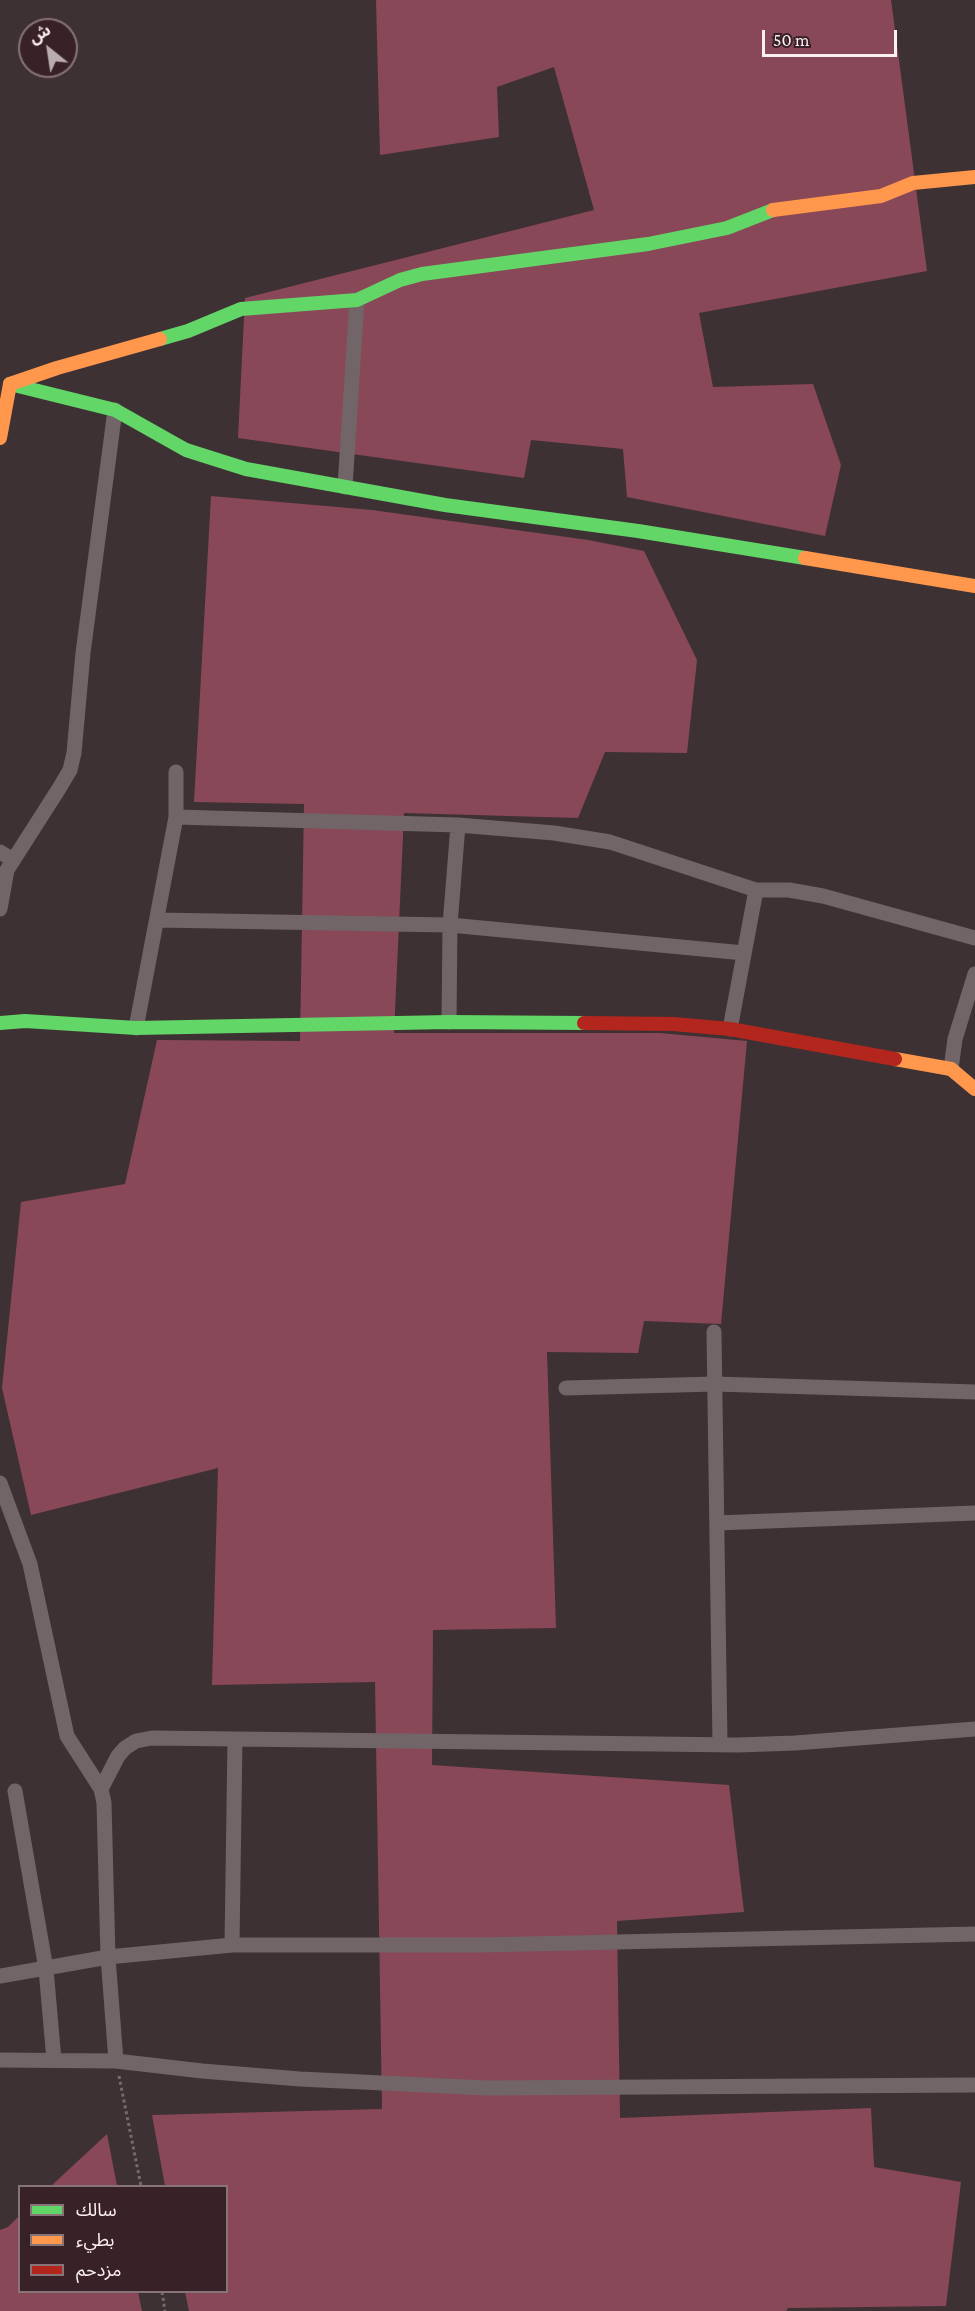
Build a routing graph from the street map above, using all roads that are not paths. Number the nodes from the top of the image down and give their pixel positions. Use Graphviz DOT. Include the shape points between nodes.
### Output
graph roads {
  1 [pos="975,177"];
  2 [pos="357,300"];
  3 [pos="5,384"];
  4 [pos="115,410"];
  5 [pos="0,438"];
  6 [pos="345,487"];
  7 [pos="975,586"];
  8 [pos="176,772"];
  9 [pos="176,817"];
  10 [pos="458,825"];
  11 [pos="0,852"];
  12 [pos="14,860"];
  13 [pos="756,890"];
  14 [pos="0,909"];
  15 [pos="157,920"];
  16 [pos="450,925"];
  17 [pos="975,939"];
  18 [pos="744,953"];
  19 [pos="975,974"];
  20 [pos="449,1022"];
  21 [pos="0,1023"];
  22 [pos="136,1028"];
  23 [pos="730,1029"];
  24 [pos="951,1069"];
  25 [pos="975,1089"];
  26 [pos="714,1332"];
  27 [pos="715,1384"];
  28 [pos="566,1388"];
  29 [pos="975,1392"];
  30 [pos="0,1483"];
  31 [pos="975,1513"];
  32 [pos="717,1523"];
  33 [pos="975,1729"];
  34 [pos="235,1739"];
  35 [pos="720,1745"];
  36 [pos="101,1789"];
  37 [pos="15,1791"];
  38 [pos="975,1934"];
  39 [pos="232,1945"];
  40 [pos="108,1957"];
  41 [pos="46,1969"];
  42 [pos="0,1976"];
  43 [pos="0,2060"];
  44 [pos="54,2060"];
  45 [pos="116,2061"];
  46 [pos="975,2085"];
  1 -- 2 [label="street" via="913,183 881,196 774,210 728,228 648,244 422,274"];
  2 -- 3 [label="street" via="241,309 188,331"];
  2 -- 6 [label="street"];
  3 -- 4 [label="street"];
  3 -- 5 [label="street"];
  4 -- 6 [label="street" via="186,450 218,462"];
  4 -- 12 [label="street" via="74,753 70,770"];
  6 -- 7 [label="street"];
  8 -- 9 [label="street"];
  9 -- 10 [label="street"];
  9 -- 15 [label="street"];
  10 -- 13 [label="street" via="610,842"];
  10 -- 16 [label="street"];
  11 -- 12 [label="street"];
  12 -- 14 [label="street" via="4,880"];
  13 -- 17 [label="street" via="823,896"];
  13 -- 18 [label="street"];
  15 -- 16 [label="street"];
  15 -- 22 [label="street"];
  16 -- 18 [label="street"];
  16 -- 20 [label="street"];
  18 -- 23 [label="street"];
  19 -- 24 [label="street" via="955,1039"];
  20 -- 22 [label="street"];
  20 -- 23 [label="street" via="673,1024"];
  21 -- 22 [label="street"];
  23 -- 24 [label="street"];
  24 -- 25 [label="street"];
  26 -- 27 [label="street"];
  27 -- 28 [label="street"];
  27 -- 29 [label="street"];
  27 -- 32 [label="street"];
  30 -- 36 [label="street" via="30,1564 67,1736"];
  31 -- 32 [label="street"];
  32 -- 35 [label="street"];
  33 -- 35 [label="street"];
  34 -- 35 [label="street"];
  34 -- 36 [label="street" via="136,1741 118,1756"];
  34 -- 39 [label="street"];
  36 -- 40 [label="street"];
  37 -- 41 [label="street"];
  38 -- 39 [label="street"];
  39 -- 40 [label="street"];
  40 -- 41 [label="street"];
  40 -- 45 [label="street"];
  41 -- 42 [label="street"];
  41 -- 44 [label="street"];
  43 -- 44 [label="street"];
  44 -- 45 [label="street"];
  45 -- 46 [label="street" via="300,2079 486,2088"];
}
